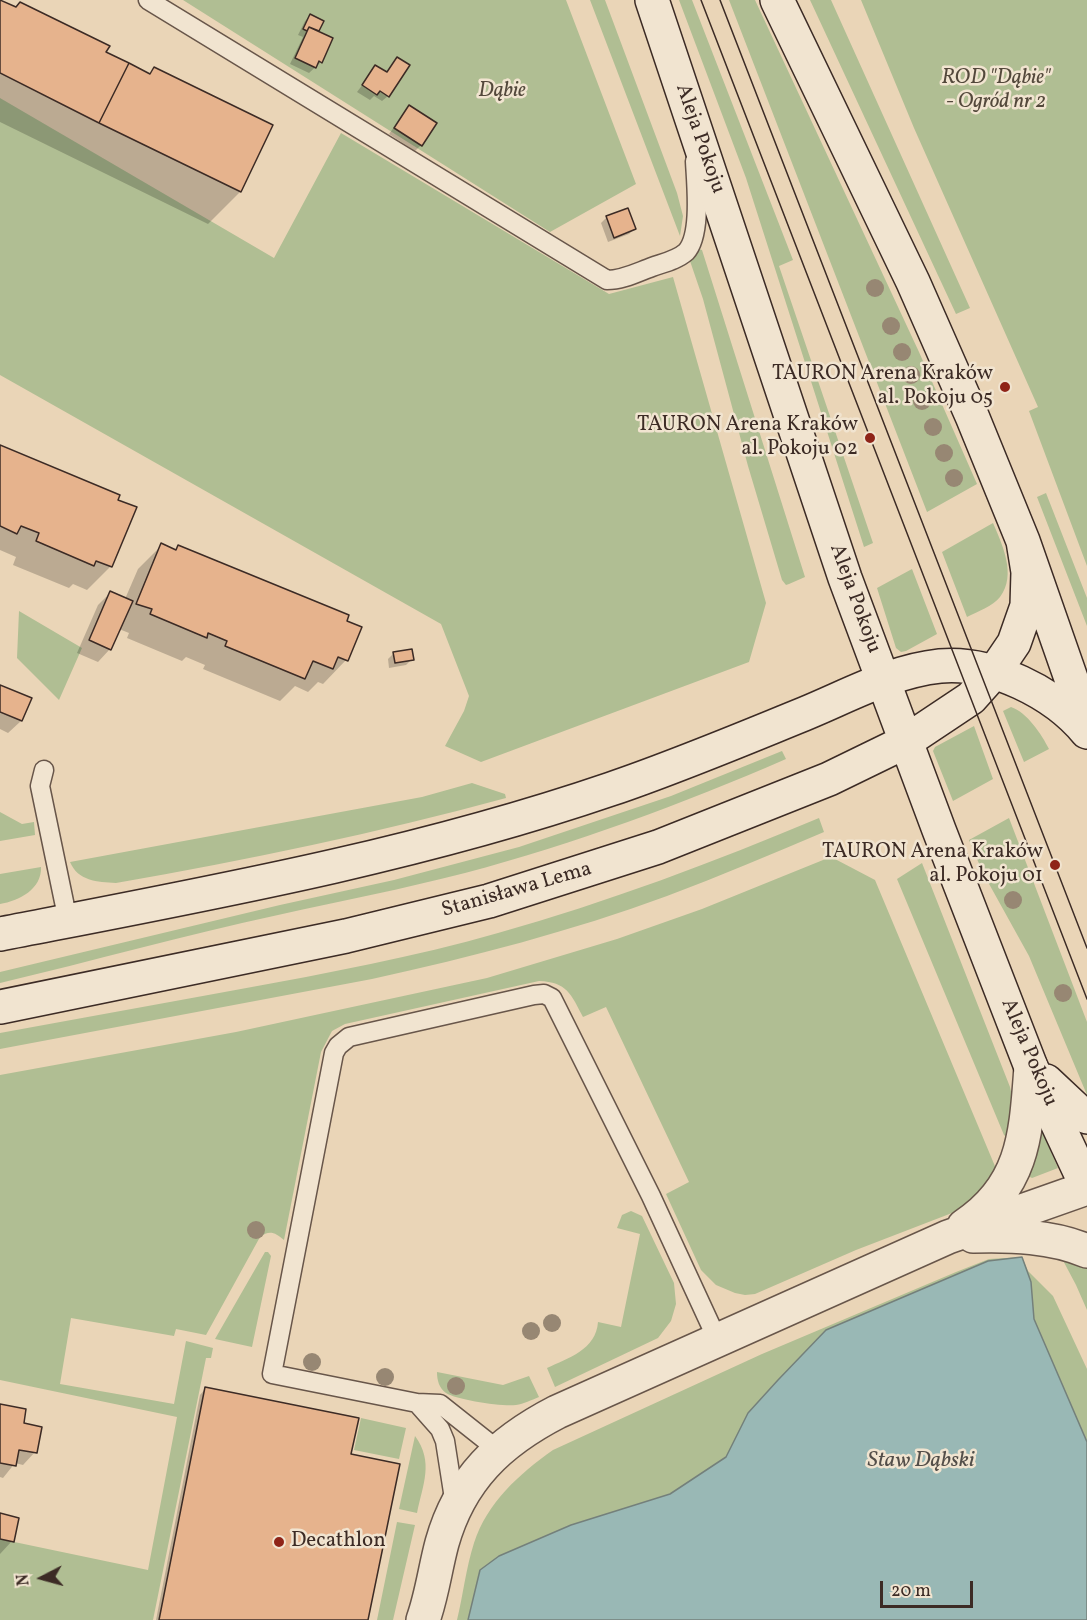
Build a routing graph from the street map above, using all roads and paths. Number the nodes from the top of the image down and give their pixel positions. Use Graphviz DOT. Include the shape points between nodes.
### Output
graph roads {
  1 [pos="148,0"];
  2 [pos="652,0"];
  3 [pos="777,0"];
  4 [pos="688,104"];
  5 [pos="1023,541"];
  6 [pos="995,671"];
  7 [pos="883,680"];
  8 [pos="1087,724"];
  9 [pos="1087,732"];
  10 [pos="905,742"];
  11 [pos="44,770"];
  12 [pos="68,921"];
  13 [pos="0,934"];
  14 [pos="0,1007"];
  15 [pos="1031,1067"];
  16 [pos="1087,1117"];
  17 [pos="1087,1188"];
  18 [pos="948,1237"];
  19 [pos="1087,1251"];
  20 [pos="717,1339"];
  21 [pos="417,1403"];
  22 [pos="498,1450"];
  23 [pos="456,1506"];
  24 [pos="425,1618"];
  1 -- 4 [label="lane" via="607,280 676,258 692,242 696,189"];
  2 -- 4 [label="main road, Aleja Pokoju"];
  3 -- 5 [label="main road" via="913,282"];
  4 -- 7 [label="main road, Aleja Pokoju"];
  5 -- 6 [label="main road, Stanisława Lema" via="1028,572 1027,606 1014,643"];
  5 -- 8 [label="main road"];
  6 -- 7 [label="main road" via="939,666"];
  6 -- 9 [label="main road" via="1038,692"];
  6 -- 10 [label="main road, Stanisława Lema" via="971,698"];
  7 -- 10 [label="main road, Aleja Pokoju"];
  7 -- 12 [label="main road" via="663,771 463,835 328,868"];
  10 -- 14 [label="main road, Stanisława Lema" via="828,779 694,834 489,901 335,938"];
  10 -- 15 [label="main road, Aleja Pokoju"];
  11 -- 12 [label="lane" via="40,786"];
  12 -- 13 [label="main road"];
  15 -- 16 [label="main road"];
  15 -- 17 [label="main road, Aleja Pokoju"];
  15 -- 18 [label="main road" via="1027,1127 1011,1177 991,1204"];
  17 -- 18 [label="main road"];
  18 -- 19 [label="main road" via="1038,1239"];
  18 -- 20 [label="main road"];
  20 -- 21 [label="lane" via="555,1002 544,994 510,999 349,1037 334,1053 272,1374"];
  20 -- 22 [label="main road" via="557,1412 514,1436"];
  21 -- 22 [label="lane" via="440,1404"];
  21 -- 23 [label="lane" via="440,1429 445,1441"];
  22 -- 23 [label="main road"];
  23 -- 24 [label="main road" via="442,1542"];
}
